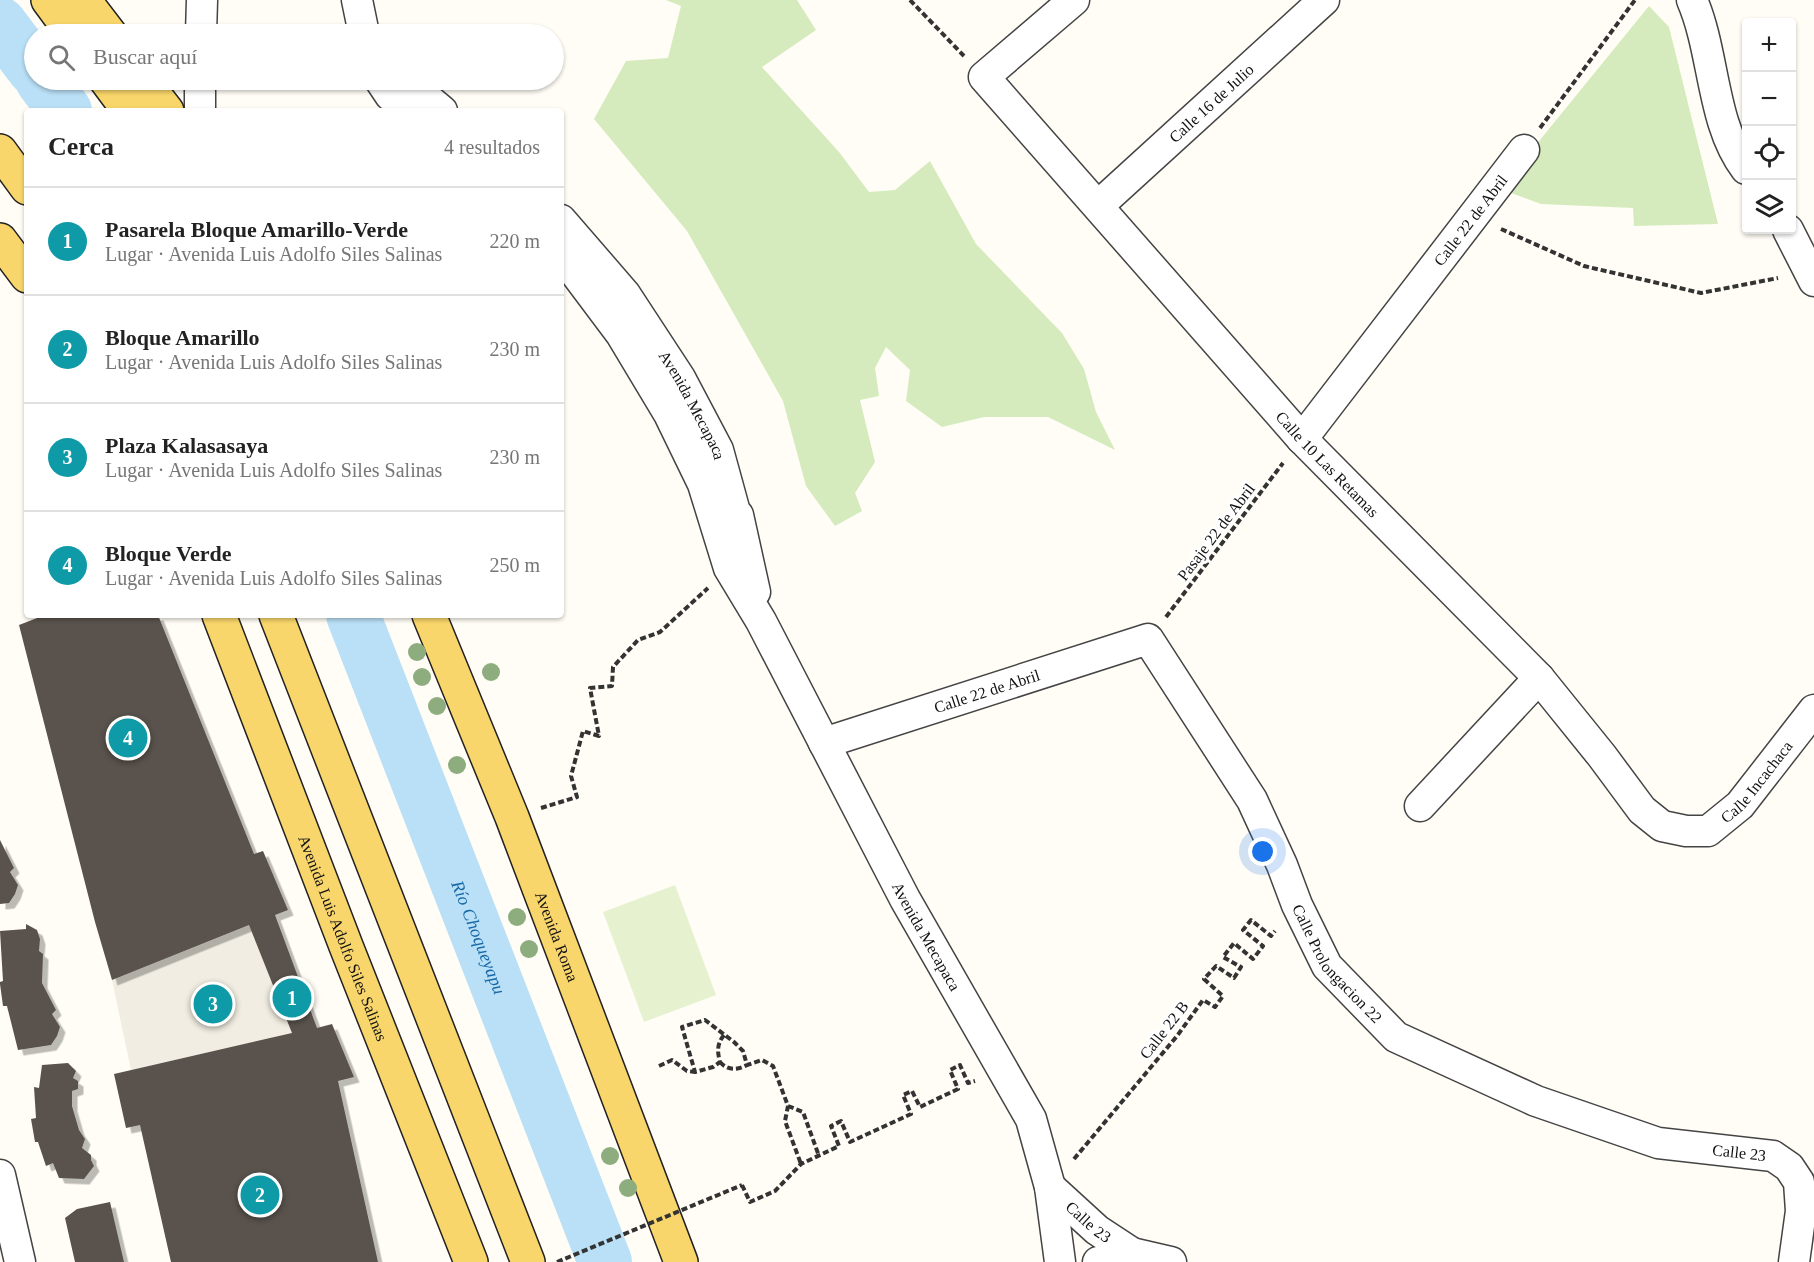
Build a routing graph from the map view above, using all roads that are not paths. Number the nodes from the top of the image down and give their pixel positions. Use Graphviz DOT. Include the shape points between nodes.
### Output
graph roads {
  1 [pos="48,0"];
  2 [pos="84,0"];
  3 [pos="1074,0"];
  4 [pos="1324,0"];
  5 [pos="1692,0"];
  6 [pos="66,24"];
  7 [pos="102,24"];
  8 [pos="113,90"];
  9 [pos="151,90"];
  10 [pos="200,90"];
  11 [pos="387,90"];
  12 [pos="417,90"];
  13 [pos="127,108"];
  14 [pos="165,108"];
  15 [pos="200,108"];
  16 [pos="405,108"];
  17 [pos="438,108"];
  18 [pos="1524,150"];
  19 [pos="0,151"];
  20 [pos="1742,163"];
  21 [pos="24,184"];
  22 [pos="1098,206"];
  23 [pos="564,223"];
  24 [pos="1790,234"];
  25 [pos="0,240"];
  26 [pos="564,258"];
  27 [pos="24,272"];
  28 [pos="1812,276"];
  29 [pos="1302,439"];
  30 [pos="220,618"];
  31 [pos="277,618"];
  32 [pos="430,618"];
  33 [pos="761,621"];
  34 [pos="1148,639"];
  35 [pos="1539,678"];
  36 [pos="1814,710"];
  37 [pos="824,743"];
  38 [pos="1420,806"];
  39 [pos="1686,831"];
  40 [pos="1658,1143"];
  41 [pos="0,1175"];
  42 [pos="1050,1187"];
  43 [pos="1132,1253"];
  44 [pos="20,1262"];
  45 [pos="471,1262"];
  46 [pos="528,1262"];
  47 [pos="681,1262"];
  48 [pos="1060,1262"];
  49 [pos="1098,1262"];
  50 [pos="1171,1262"];
  51 [pos="1794,1262"];
  1 -- 6 [label="main road"];
  2 -- 7 [label="main road"];
  3 -- 22 [label="street, Calle 10 Las Retamas" via="984,77"];
  4 -- 22 [label="street, Calle 16 de Julio"];
  5 -- 20 [label="street" via="1725,126"];
  8 -- 13 [label="main road"];
  9 -- 14 [label="main road"];
  10 -- 15 [label="street"];
  11 -- 16 [label="street"];
  12 -- 17 [label="street"];
  18 -- 29 [label="street, Calle 22 de Abril"];
  19 -- 21 [label="main road"];
  22 -- 29 [label="street, Calle 10 Las Retamas"];
  23 -- 33 [label="street, Avenida Mecapaca" via="625,294 680,378 718,450 738,515"];
  24 -- 28 [label="street"];
  25 -- 27 [label="main road"];
  26 -- 33 [label="street, Avenida Mecapaca" via="621,334 669,414 703,484 729,568"];
  29 -- 35 [label="street, Calle 10 Las Retamas"];
  30 -- 45 [label="main road, Avenida Luis Adolfo Siles Salinas"];
  31 -- 46 [label="main road"];
  32 -- 47 [label="main road, Avenida Roma" via="512,817"];
  33 -- 37 [label="street, Avenida Mecapaca"];
  34 -- 37 [label="street, Calle 22 de Abril"];
  34 -- 40 [label="street, Calle Prolongacion 22" via="1252,800 1327,966 1396,1037 1536,1101"];
  35 -- 38 [label="street"];
  35 -- 39 [label="street, Calle 10 Las Retamas" via="1642,810 1662,826"];
  36 -- 39 [label="street, Calle Incachaca" via="1740,805 1708,831"];
  37 -- 42 [label="street, Avenida Mecapaca" via="905,899 1030,1119"];
  40 -- 51 [label="street, Calle 23" via="1773,1156 1789,1167 1799,1182"];
  41 -- 44 [label="street"];
  42 -- 43 [label="street, Calle 23" via="1097,1230"];
  42 -- 48 [label="street, Avenida Mecapaca"];
  43 -- 49 [label="street, Calle 23"];
  43 -- 50 [label="street, Calle 23"];
}
